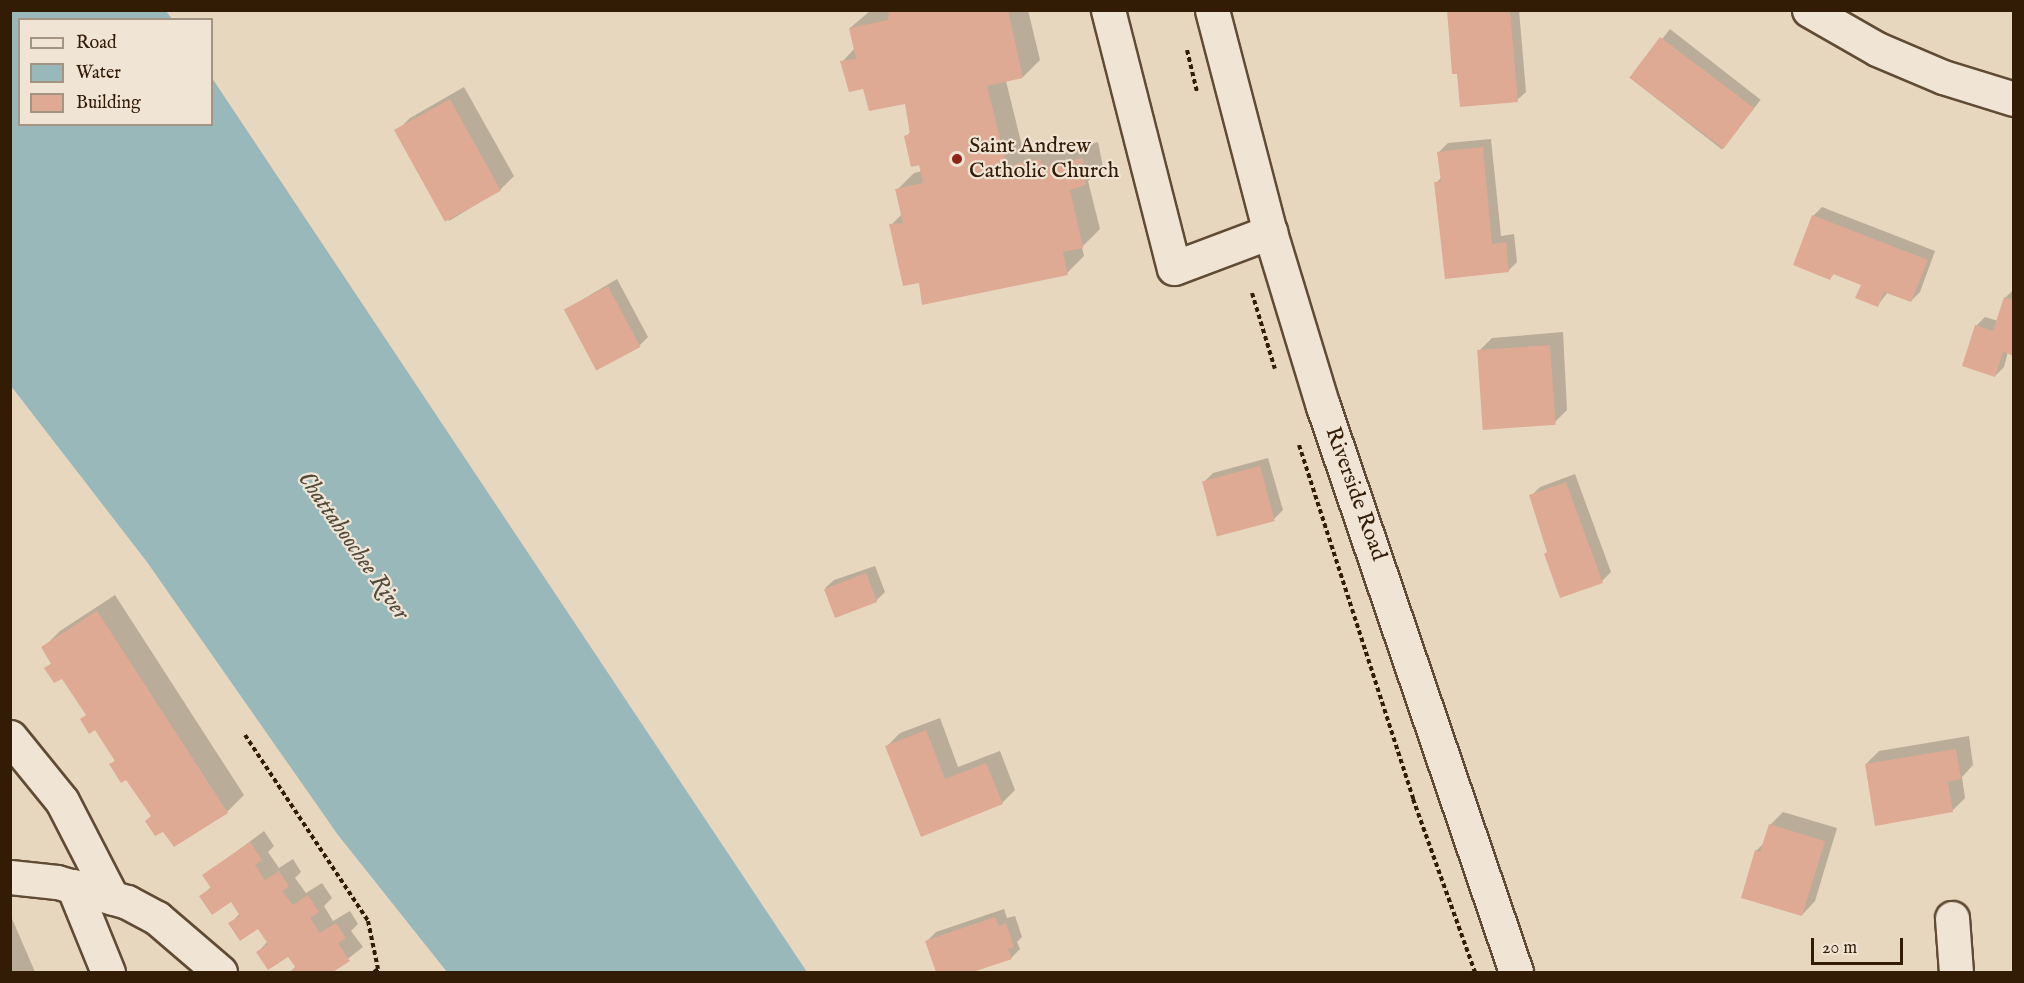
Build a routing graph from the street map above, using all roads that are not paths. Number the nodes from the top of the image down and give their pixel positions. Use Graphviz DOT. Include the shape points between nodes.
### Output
graph roads {
  1 [pos="1108,10"];
  2 [pos="1212,10"];
  3 [pos="1809,10"];
  4 [pos="2013,99"];
  5 [pos="1270,232"];
  6 [pos="17,753"];
  7 [pos="10,877"];
  8 [pos="73,886"];
  9 [pos="112,898"];
  10 [pos="1953,918"];
  11 [pos="108,972"];
  12 [pos="220,972"];
  13 [pos="1516,972"];
  14 [pos="1956,972"];
  1 -- 5 [label="street" via="1174,268"];
  2 -- 5 [label="street, Riverside Road"];
  3 -- 4 [label="street" via="1877,49 1943,77"];
  5 -- 13 [label="street, Riverside Road" via="1323,406"];
  6 -- 9 [label="street" via="62,801"];
  7 -- 8 [label="street"];
  8 -- 9 [label="street"];
  8 -- 11 [label="street"];
  9 -- 12 [label="street" via="157,918"];
  10 -- 14 [label="street"];
}
